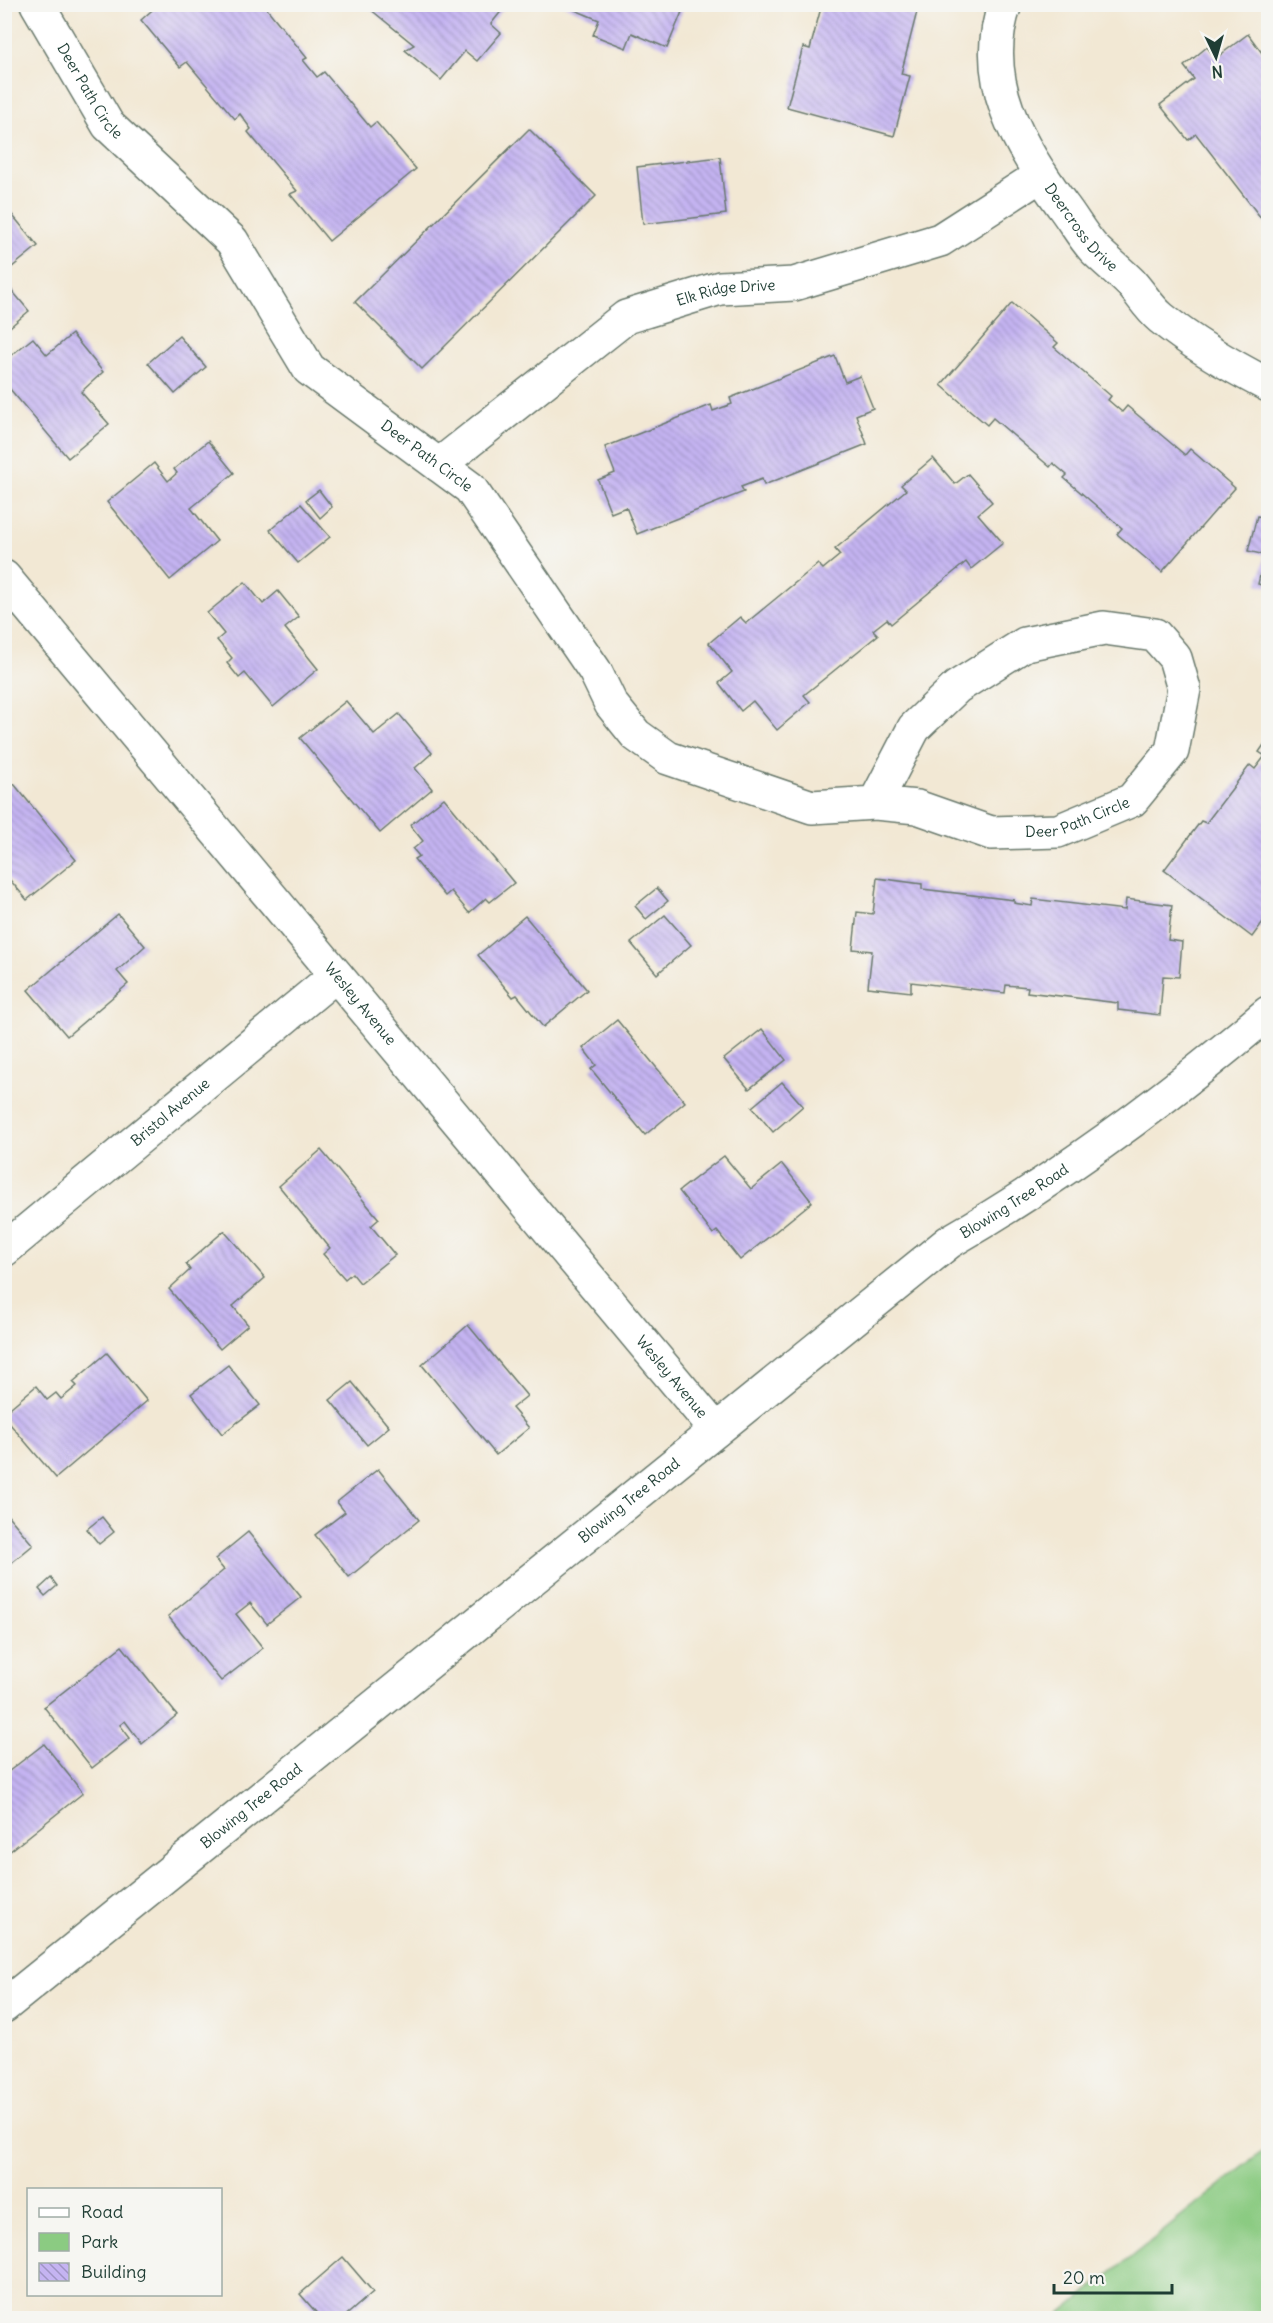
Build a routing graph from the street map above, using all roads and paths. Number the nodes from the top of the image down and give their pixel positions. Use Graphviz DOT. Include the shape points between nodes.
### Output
graph roads {
  1 [pos="37,4"];
  2 [pos="1005,4"];
  3 [pos="1041,175"];
  4 [pos="1269,385"];
  5 [pos="439,465"];
  6 [pos="4,577"];
  7 [pos="875,803"];
  8 [pos="336,975"];
  9 [pos="1269,1013"];
  10 [pos="4,1250"];
  11 [pos="716,1430"];
  12 [pos="4,2006"];
  1 -- 5 [label="street, Deer Path Circle" via="108,125 232,242 309,369"];
  2 -- 3 [label="street, Deercross Drive" via="997,26 995,60 1001,94"];
  3 -- 4 [label="street, Deercross Drive" via="1094,248 1159,316 1232,366"];
  3 -- 5 [label="street, Elk Ridge Drive" via="940,240 794,284 720,288 626,317"];
  5 -- 7 [label="street, Deer Path Circle" via="470,488 595,671 610,704 636,735 668,758 812,807"];
  6 -- 8 [label="street, Wesley Avenue"];
  7 -- 7 [label="street, Deer Path Circle" via="916,807 991,833 1058,831 1132,800 1172,751 1184,689 1175,658 1155,635 1104,628 1025,644 957,687 914,728"];
  8 -- 10 [label="street, Bristol Avenue"];
  8 -- 11 [label="street, Wesley Avenue"];
  9 -- 11 [label="street, Blowing Tree Road" via="1024,1199 949,1242"];
  11 -- 12 [label="street, Blowing Tree Road"];
}
